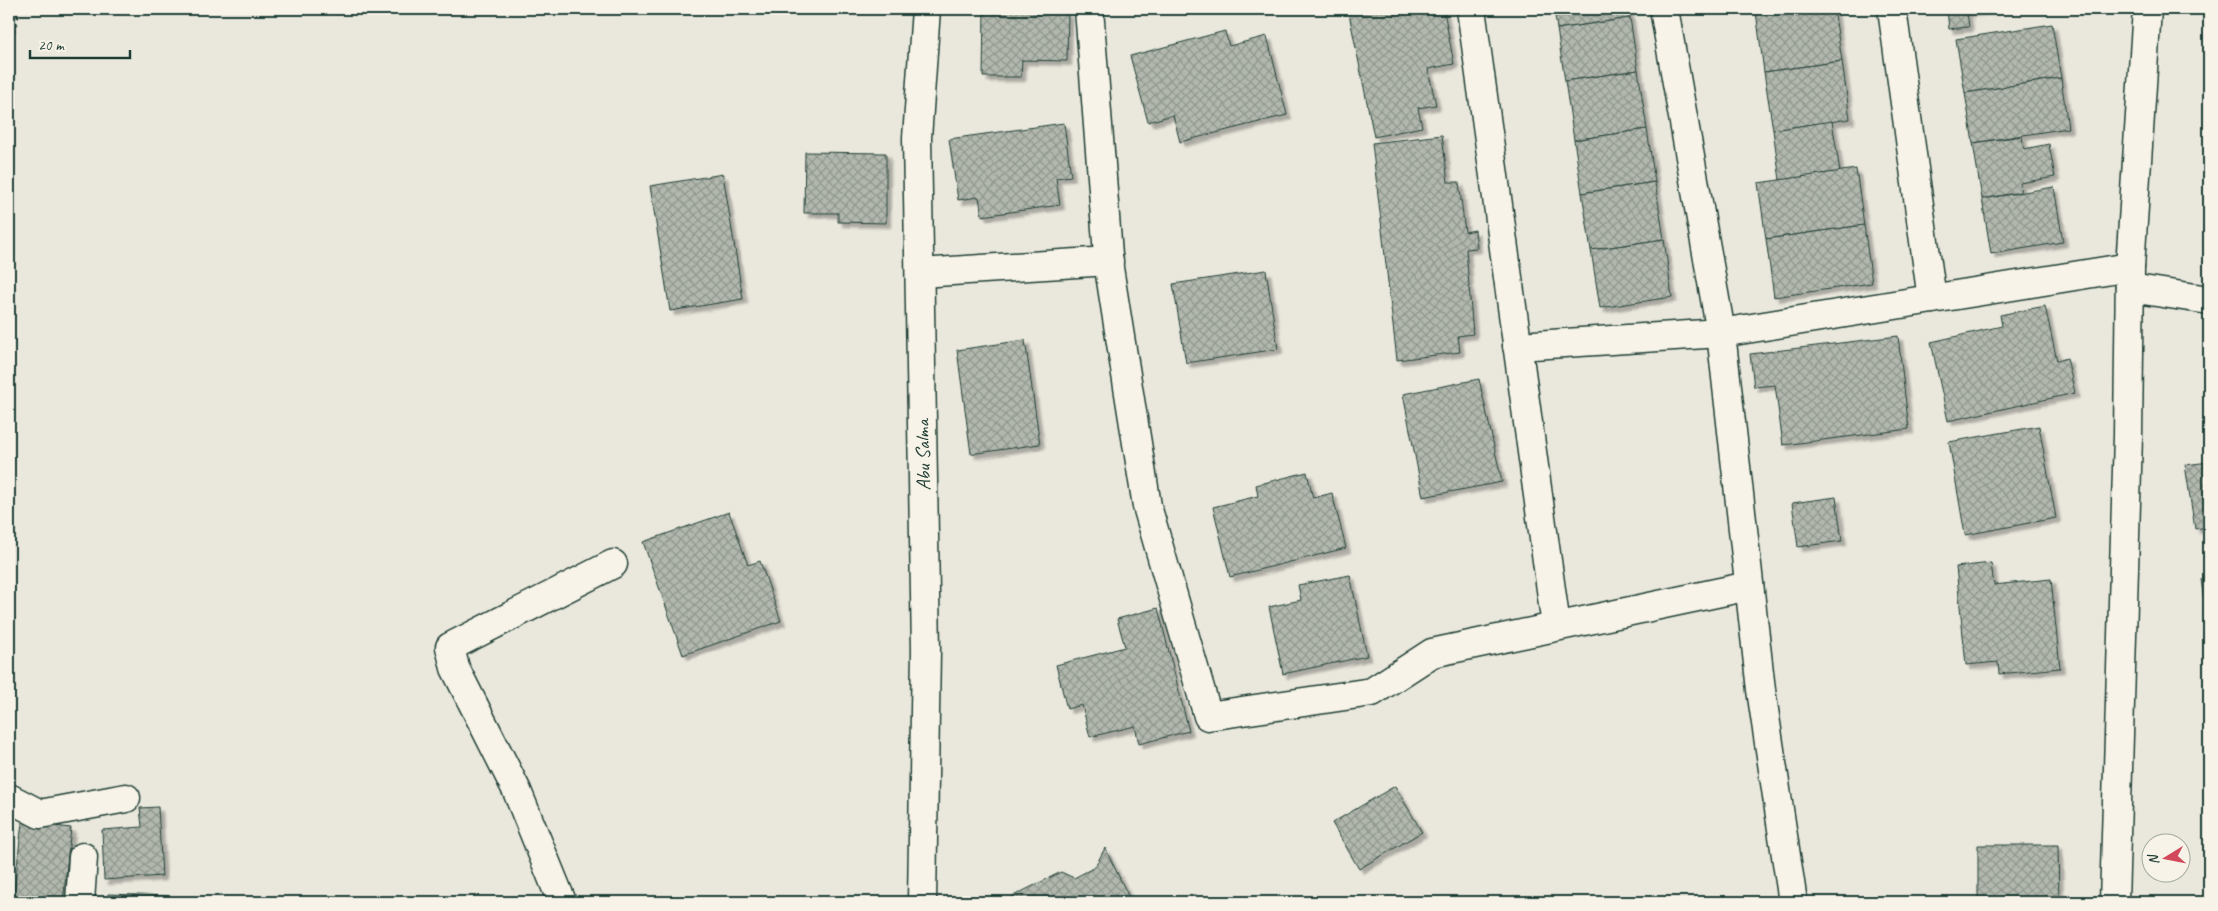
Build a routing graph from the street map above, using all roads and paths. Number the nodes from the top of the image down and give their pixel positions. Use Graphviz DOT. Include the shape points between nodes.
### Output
graph roads {
  1 [pos="20,9"];
  2 [pos="926,9"];
  3 [pos="1089,9"];
  4 [pos="1471,9"];
  5 [pos="1664,9"];
  6 [pos="1892,9"];
  7 [pos="2147,9"];
  8 [pos="9,49"];
  9 [pos="1109,261"];
  10 [pos="920,273"];
  11 [pos="2130,277"];
  12 [pos="1932,299"];
  13 [pos="2209,300"];
  14 [pos="1721,333"];
  15 [pos="1518,346"];
  16 [pos="613,564"];
  17 [pos="1749,586"];
  18 [pos="1556,626"];
  19 [pos="9,798"];
  20 [pos="126,798"];
  21 [pos="83,857"];
  22 [pos="80,902"];
  23 [pos="562,902"];
  24 [pos="922,902"];
  25 [pos="1793,902"];
  26 [pos="2114,902"];
  1 -- 8 [label="path"];
  2 -- 10 [label="street, Abu Salma" via="917,138"];
  3 -- 9 [label="street"];
  4 -- 15 [label="street"];
  5 -- 14 [label="street"];
  6 -- 12 [label="street"];
  7 -- 11 [label="street"];
  9 -- 10 [label="street"];
  9 -- 18 [label="street" via="1147,506 1208,716 1372,692 1432,653"];
  10 -- 24 [label="street, Abu Salma" via="926,650"];
  11 -- 12 [label="street"];
  11 -- 13 [label="street"];
  11 -- 26 [label="street"];
  12 -- 14 [label="street"];
  14 -- 15 [label="street"];
  14 -- 17 [label="street"];
  15 -- 18 [label="street"];
  16 -- 23 [label="street" via="450,648 454,668 517,791"];
  17 -- 18 [label="street"];
  17 -- 25 [label="street"];
  19 -- 20 [label="street" via="40,814"];
  21 -- 22 [label="street"];
}
